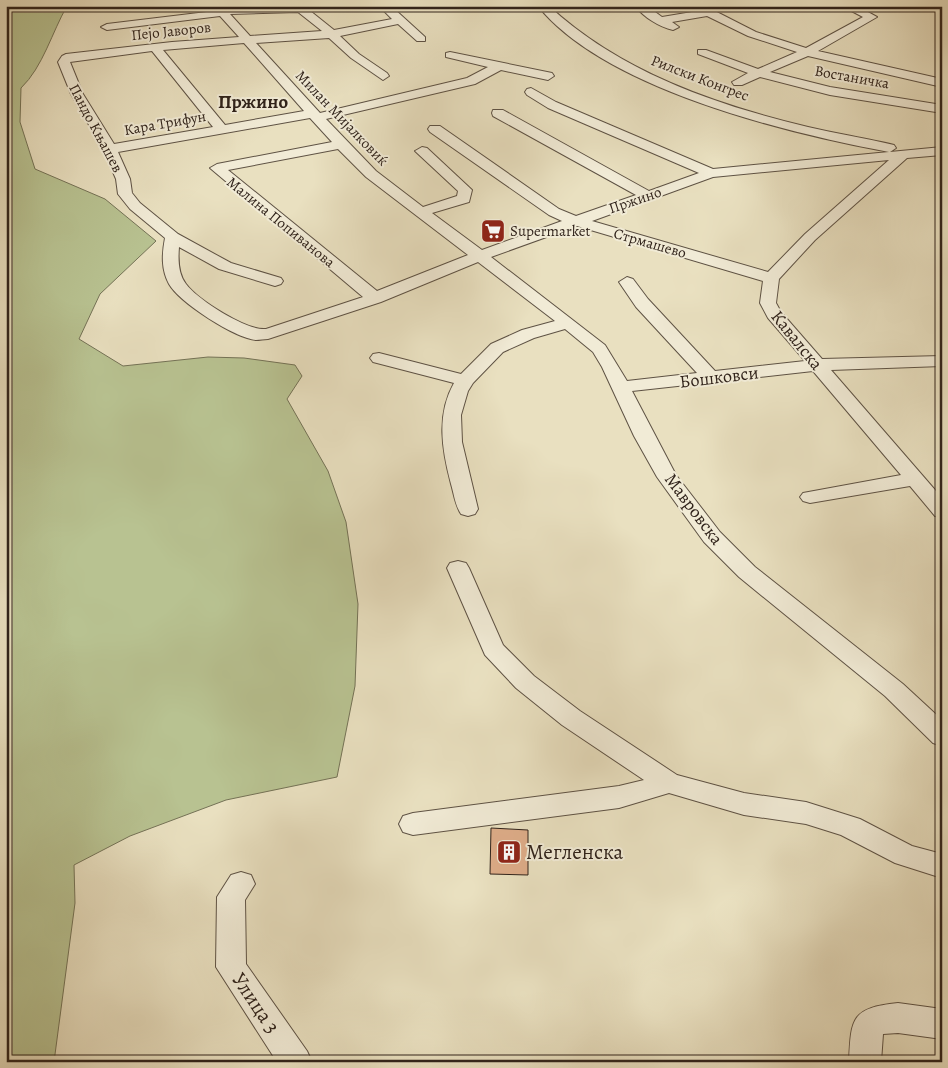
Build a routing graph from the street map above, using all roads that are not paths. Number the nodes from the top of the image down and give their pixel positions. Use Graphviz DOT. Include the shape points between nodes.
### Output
graph roads {
  1 [pos="384,6"];
  2 [pos="543,6"];
  3 [pos="640,6"];
  4 [pos="847,6"];
  5 [pos="299,8"];
  6 [pos="702,9"];
  7 [pos="220,10"];
  8 [pos="660,20"];
  9 [pos="398,21"];
  10 [pos="107,27"];
  11 [pos="680,29"];
  12 [pos="332,34"];
  13 [pos="247,39"];
  14 [pos="421,39"];
  15 [pos="156,48"];
  16 [pos="810,51"];
  17 [pos="702,52"];
  18 [pos="450,56"];
  19 [pos="66,58"];
  20 [pos="497,67"];
  21 [pos="758,73"];
  22 [pos="383,76"];
  23 [pos="548,76"];
  24 [pos="738,82"];
  25 [pos="942,83"];
  26 [pos="531,92"];
  27 [pos="942,109"];
  28 [pos="498,113"];
  29 [pos="316,115"];
  30 [pos="222,130"];
  31 [pos="435,130"];
  32 [pos="341,144"];
  33 [pos="863,144"];
  34 [pos="110,149"];
  35 [pos="422,151"];
  36 [pos="942,151"];
  37 [pos="926,153"];
  38 [pos="903,155"];
  39 [pos="884,156"];
  40 [pos="711,173"];
  41 [pos="648,196"];
  42 [pos="421,212"];
  43 [pos="576,221"];
  44 [pos="173,237"];
  45 [pos="480,256"];
  46 [pos="771,278"];
  47 [pos="275,281"];
  48 [pos="627,282"];
  49 [pos="375,298"];
  50 [pos="568,322"];
  51 [pos="379,358"];
  52 [pos="942,361"];
  53 [pos="817,365"];
  54 [pos="712,378"];
  55 [pos="465,380"];
  56 [pos="622,387"];
  57 [pos="914,479"];
  58 [pos="810,497"];
  59 [pos="468,509"];
  60 [pos="942,511"];
  61 [pos="458,568"];
  62 [pos="942,736"];
  63 [pos="669,783"];
  64 [pos="413,824"];
  65 [pos="942,866"];
  66 [pos="241,884"];
  67 [pos="942,1024"];
  68 [pos="296,1062"];
  69 [pos="865,1062"];
  1 -- 9 [label="street"];
  2 -- 33 [label="street, Рилски Конгрес" via="563,28 592,48 662,82 733,110"];
  3 -- 8 [label="street"];
  4 -- 16 [label="street" via="872,17"];
  5 -- 7 [label="street"];
  5 -- 12 [label="street"];
  6 -- 8 [label="street"];
  6 -- 16 [label="street, Востаничка" via="760,36"];
  7 -- 10 [label="street"];
  7 -- 13 [label="street, Милан Мијалковиќ"];
  8 -- 11 [label="street"];
  9 -- 12 [label="street, Пејо Јаворов"];
  9 -- 14 [label="street"];
  12 -- 13 [label="street, Пејо Јаворов"];
  12 -- 22 [label="street"];
  13 -- 15 [label="street, Пејо Јаворов"];
  13 -- 29 [label="street, Милан Мијалковиќ"];
  15 -- 19 [label="street, Пејо Јаворов"];
  15 -- 30 [label="street"];
  16 -- 21 [label="street, Востаничка"];
  16 -- 25 [label="street, Востаничка"];
  17 -- 21 [label="street, Востаничка"];
  18 -- 20 [label="street"];
  19 -- 34 [label="street, Пандо Књашев" via="64,62 77,94"];
  20 -- 23 [label="street"];
  20 -- 29 [label="street, Кара Трифун" via="471,81"];
  21 -- 24 [label="street, Востаничка"];
  21 -- 27 [label="street, Востаничка" via="830,92"];
  26 -- 40 [label="street" via="552,105"];
  28 -- 41 [label="street"];
  29 -- 30 [label="street, Кара Трифун"];
  29 -- 32 [label="street, Милан Мијалковиќ"];
  30 -- 34 [label="street, Кара Трифун"];
  31 -- 43 [label="street, Стрмашево" via="554,212"];
  32 -- 42 [label="street, Милан Мијалковиќ" via="371,174"];
  32 -- 49 [label="street, Малина Попиванова" via="217,168"];
  33 -- 37 [label="street, Рилски Конгрес"];
  33 -- 39 [label="street, Рилски Конгрес"];
  34 -- 44 [label="street, Пандо Књашев" via="123,178 125,194"];
  35 -- 42 [label="street" via="465,190 464,199"];
  36 -- 37 [label="street, Пржино"];
  37 -- 38 [label="street, Пржино"];
  38 -- 39 [label="street, Пржино"];
  38 -- 46 [label="street" via="810,238"];
  39 -- 40 [label="street, Пржино"];
  40 -- 41 [label="street, Пржино"];
  41 -- 43 [label="street, Пржино"];
  42 -- 45 [label="street, Милан Мијалковиќ"];
  43 -- 45 [label="street, Пржино"];
  43 -- 46 [label="street, Стрмашево"];
  44 -- 47 [label="street, Пандо Књашев" via="225,266"];
  44 -- 49 [label="street, Пржино" via="169,261 179,287 208,310 257,335"];
  45 -- 49 [label="street, Пржино"];
  45 -- 50 [label="street, Мавровска"];
  46 -- 53 [label="street, Кавалска" via="768,303 771,309"];
  48 -- 54 [label="street" via="642,303"];
  50 -- 55 [label="street" via="497,348"];
  50 -- 56 [label="street, Мавровска" via="599,350"];
  51 -- 55 [label="street"];
  52 -- 53 [label="street, Бошковси"];
  53 -- 54 [label="street, Бошковси"];
  53 -- 57 [label="street, Кавалска"];
  54 -- 56 [label="street, Бошковси"];
  55 -- 59 [label="street" via="454,402 452,421 453,447"];
  56 -- 62 [label="street, Мавровска" via="667,477 712,537 747,572 894,690"];
  57 -- 58 [label="street"];
  57 -- 60 [label="street, Кавалска"];
  61 -- 63 [label="street" via="493,649 518,676 571,718"];
  63 -- 64 [label="street" via="619,797"];
  63 -- 65 [label="street" via="744,804 806,813 850,827 905,855"];
  66 -- 68 [label="street, Улица 3" via="231,897 231,967"];
  67 -- 69 [label="street" via="898,1018 874,1020 866,1030"];
}
